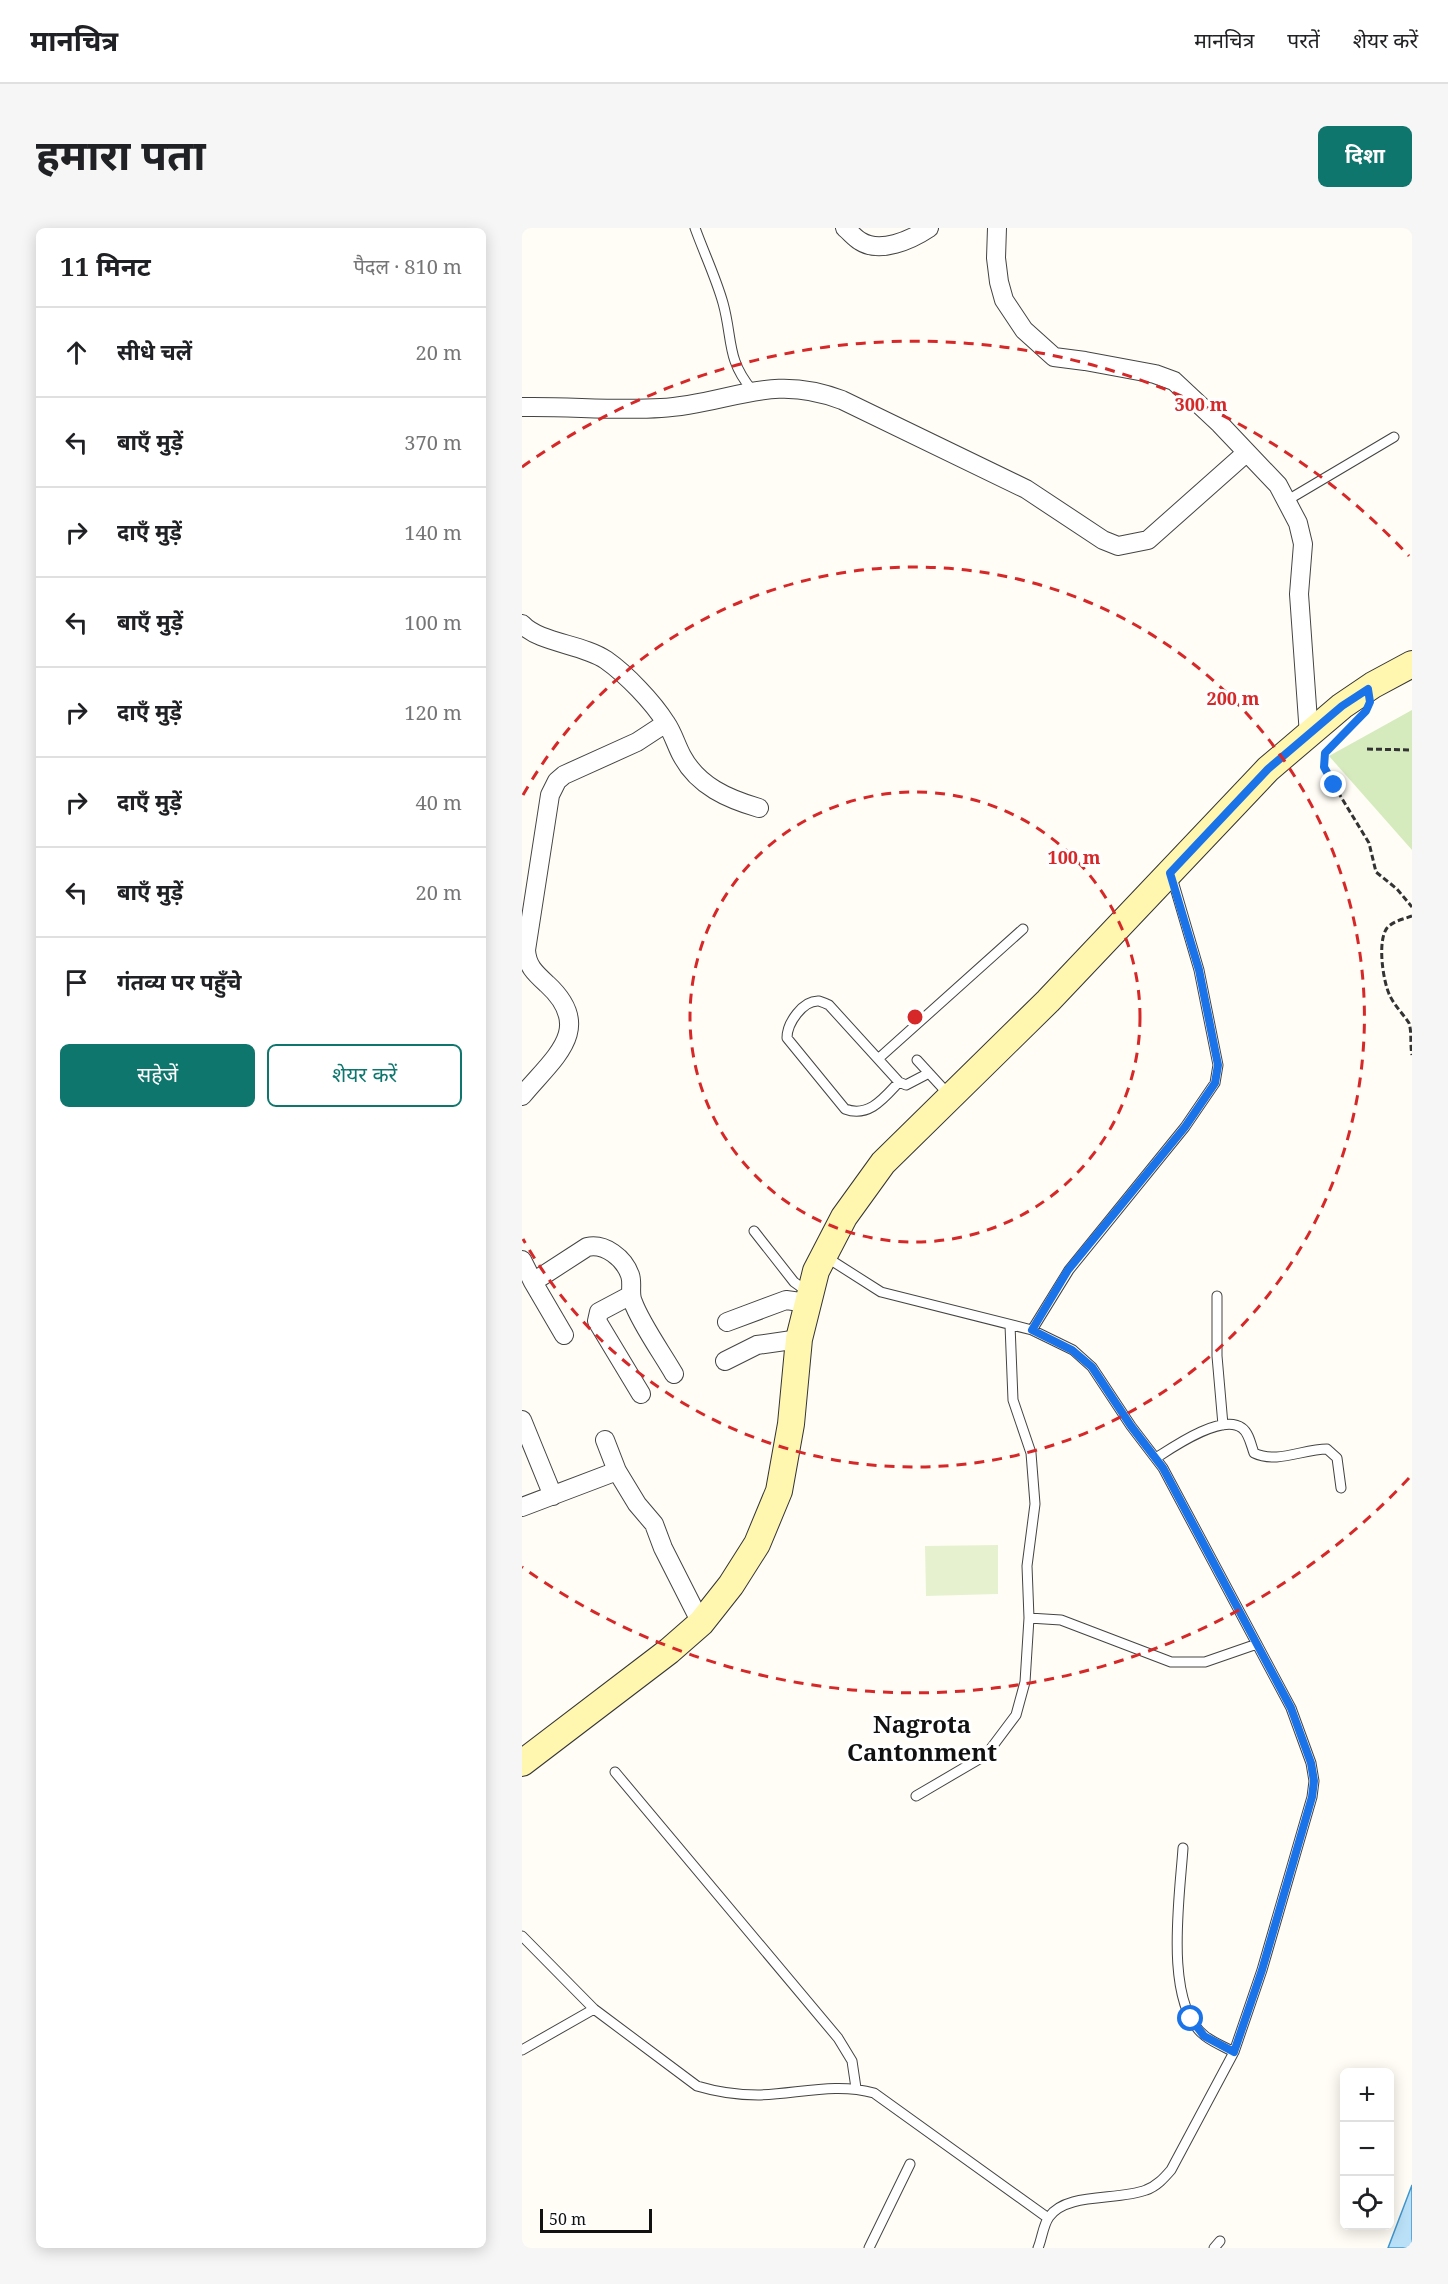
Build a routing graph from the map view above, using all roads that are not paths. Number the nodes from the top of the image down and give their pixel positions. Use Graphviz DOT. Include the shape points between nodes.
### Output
graph roads {
  1 [pos="695,228"];
  2 [pos="845,228"];
  3 [pos="929,228"];
  4 [pos="997,228"];
  5 [pos="752,390"];
  6 [pos="522,407"];
  7 [pos="1395,437"];
  8 [pos="1246,453"];
  9 [pos="1286,501"];
  10 [pos="522,624"];
  11 [pos="1412,664"];
  12 [pos="666,723"];
  13 [pos="1309,735"];
  14 [pos="759,808"];
  15 [pos="530,867"];
  16 [pos="1170,873"];
  17 [pos="1023,929"];
  18 [pos="526,970"];
  19 [pos="878,1059"];
  20 [pos="917,1060"];
  21 [pos="929,1073"];
  22 [pos="899,1082"];
  23 [pos="522,1096"];
  24 [pos="952,1097"];
  25 [pos="754,1231"];
  26 [pos="824,1256"];
  27 [pos="522,1260"];
  28 [pos="533,1282"];
  29 [pos="631,1295"];
  30 [pos="1217,1296"];
  31 [pos="809,1298"];
  32 [pos="727,1322"];
  33 [pos="1011,1325"];
  34 [pos="1032,1330"];
  35 [pos="564,1335"];
  36 [pos="799,1339"];
  37 [pos="725,1360"];
  38 [pos="674,1374"];
  39 [pos="641,1394"];
  40 [pos="522,1420"];
  41 [pos="1223,1425"];
  42 [pos="604,1440"];
  43 [pos="1156,1458"];
  44 [pos="617,1471"];
  45 [pos="1341,1488"];
  46 [pos="553,1496"];
  47 [pos="522,1507"];
  48 [pos="1029,1618"];
  49 [pos="701,1623"];
  50 [pos="1257,1644"];
  51 [pos="522,1763"];
  52 [pos="615,1772"];
  53 [pos="916,1796"];
  54 [pos="1183,1848"];
  55 [pos="522,1936"];
  56 [pos="594,2009"];
  57 [pos="522,2050"];
  58 [pos="1234,2052"];
  59 [pos="856,2088"];
  60 [pos="910,2164"];
  61 [pos="1048,2218"];
  62 [pos="869,2248"];
  63 [pos="1038,2248"];
  1 -- 5 [label="lane" via="723,302 735,364"];
  2 -- 3 [label="street" via="861,242 873,246 909,239"];
  4 -- 8 [label="street" via="999,282 1004,300 1024,330 1054,357 1155,374 1174,381"];
  5 -- 6 [label="street" via="660,408"];
  5 -- 8 [label="street" via="804,388 842,400 1026,489 1118,546 1148,540"];
  7 -- 9 [label="lane"];
  8 -- 9 [label="street" via="1278,486"];
  9 -- 13 [label="street" via="1299,524 1303,544 1299,594"];
  10 -- 12 [label="street" via="604,659 622,673"];
  11 -- 13 [label="main road" via="1342,706"];
  12 -- 14 [label="street" via="693,772 731,800"];
  12 -- 15 [label="street" via="557,782"];
  13 -- 16 [label="main road" via="1261,777"];
  15 -- 18 [label="street"];
  16 -- 24 [label="main road"];
  16 -- 34 [label="lane" via="1199,970 1218,1065 1215,1083 1185,1127 1068,1270"];
  17 -- 19 [label="lane"];
  18 -- 23 [label="street" via="553,990 570,1015 571,1024 564,1045"];
  19 -- 22 [label="lane"];
  19 -- 22 [label="lane" via="829,1005 819,1001 797,1013 787,1032 795,1050 845,1109 853,1112 875,1106"];
  20 -- 21 [label="lane"];
  21 -- 22 [label="lane" via="906,1085"];
  21 -- 24 [label="lane"];
  24 -- 26 [label="main road" via="884,1163 844,1217"];
  25 -- 31 [label="lane"];
  26 -- 31 [label="main road"];
  26 -- 33 [label="lane" via="880,1292"];
  27 -- 28 [label="street"];
  28 -- 29 [label="street" via="596,1245 605,1247 627,1268"];
  28 -- 35 [label="street"];
  29 -- 38 [label="street"];
  29 -- 39 [label="street" via="599,1312 597,1321"];
  30 -- 41 [label="lane"];
  31 -- 32 [label="street" via="786,1300"];
  31 -- 36 [label="main road"];
  33 -- 34 [label="lane"];
  33 -- 48 [label="lane" via="1013,1400 1030,1454 1035,1504 1027,1566"];
  34 -- 43 [label="lane" via="1072,1350 1092,1367"];
  36 -- 37 [label="street" via="757,1345"];
  36 -- 49 [label="main road" via="792,1424 779,1491 757,1544"];
  40 -- 46 [label="street"];
  41 -- 43 [label="lane" via="1190,1436"];
  41 -- 45 [label="lane" via="1236,1424 1244,1429 1254,1453 1261,1456 1327,1449 1337,1458"];
  42 -- 44 [label="street"];
  43 -- 50 [label="lane"];
  44 -- 46 [label="street"];
  44 -- 49 [label="street" via="654,1524"];
  46 -- 47 [label="street"];
  48 -- 50 [label="lane" via="1061,1620 1171,1662 1205,1662"];
  48 -- 53 [label="lane" via="1025,1682 1016,1715 986,1755"];
  49 -- 51 [label="main road"];
  50 -- 58 [label="lane" via="1291,1708 1314,1781 1262,1970"];
  52 -- 59 [label="lane" via="838,2038 852,2061"];
  54 -- 58 [label="lane" via="1176,1947 1180,1987 1191,2019 1204,2036"];
  55 -- 56 [label="lane"];
  56 -- 57 [label="lane"];
  56 -- 59 [label="lane" via="697,2086 715,2092 757,2095"];
  58 -- 61 [label="lane" via="1172,2170 1159,2183 1122,2196 1067,2203"];
  59 -- 61 [label="lane" via="891,2104"];
  60 -- 62 [label="lane"];
  61 -- 63 [label="lane"];
}
